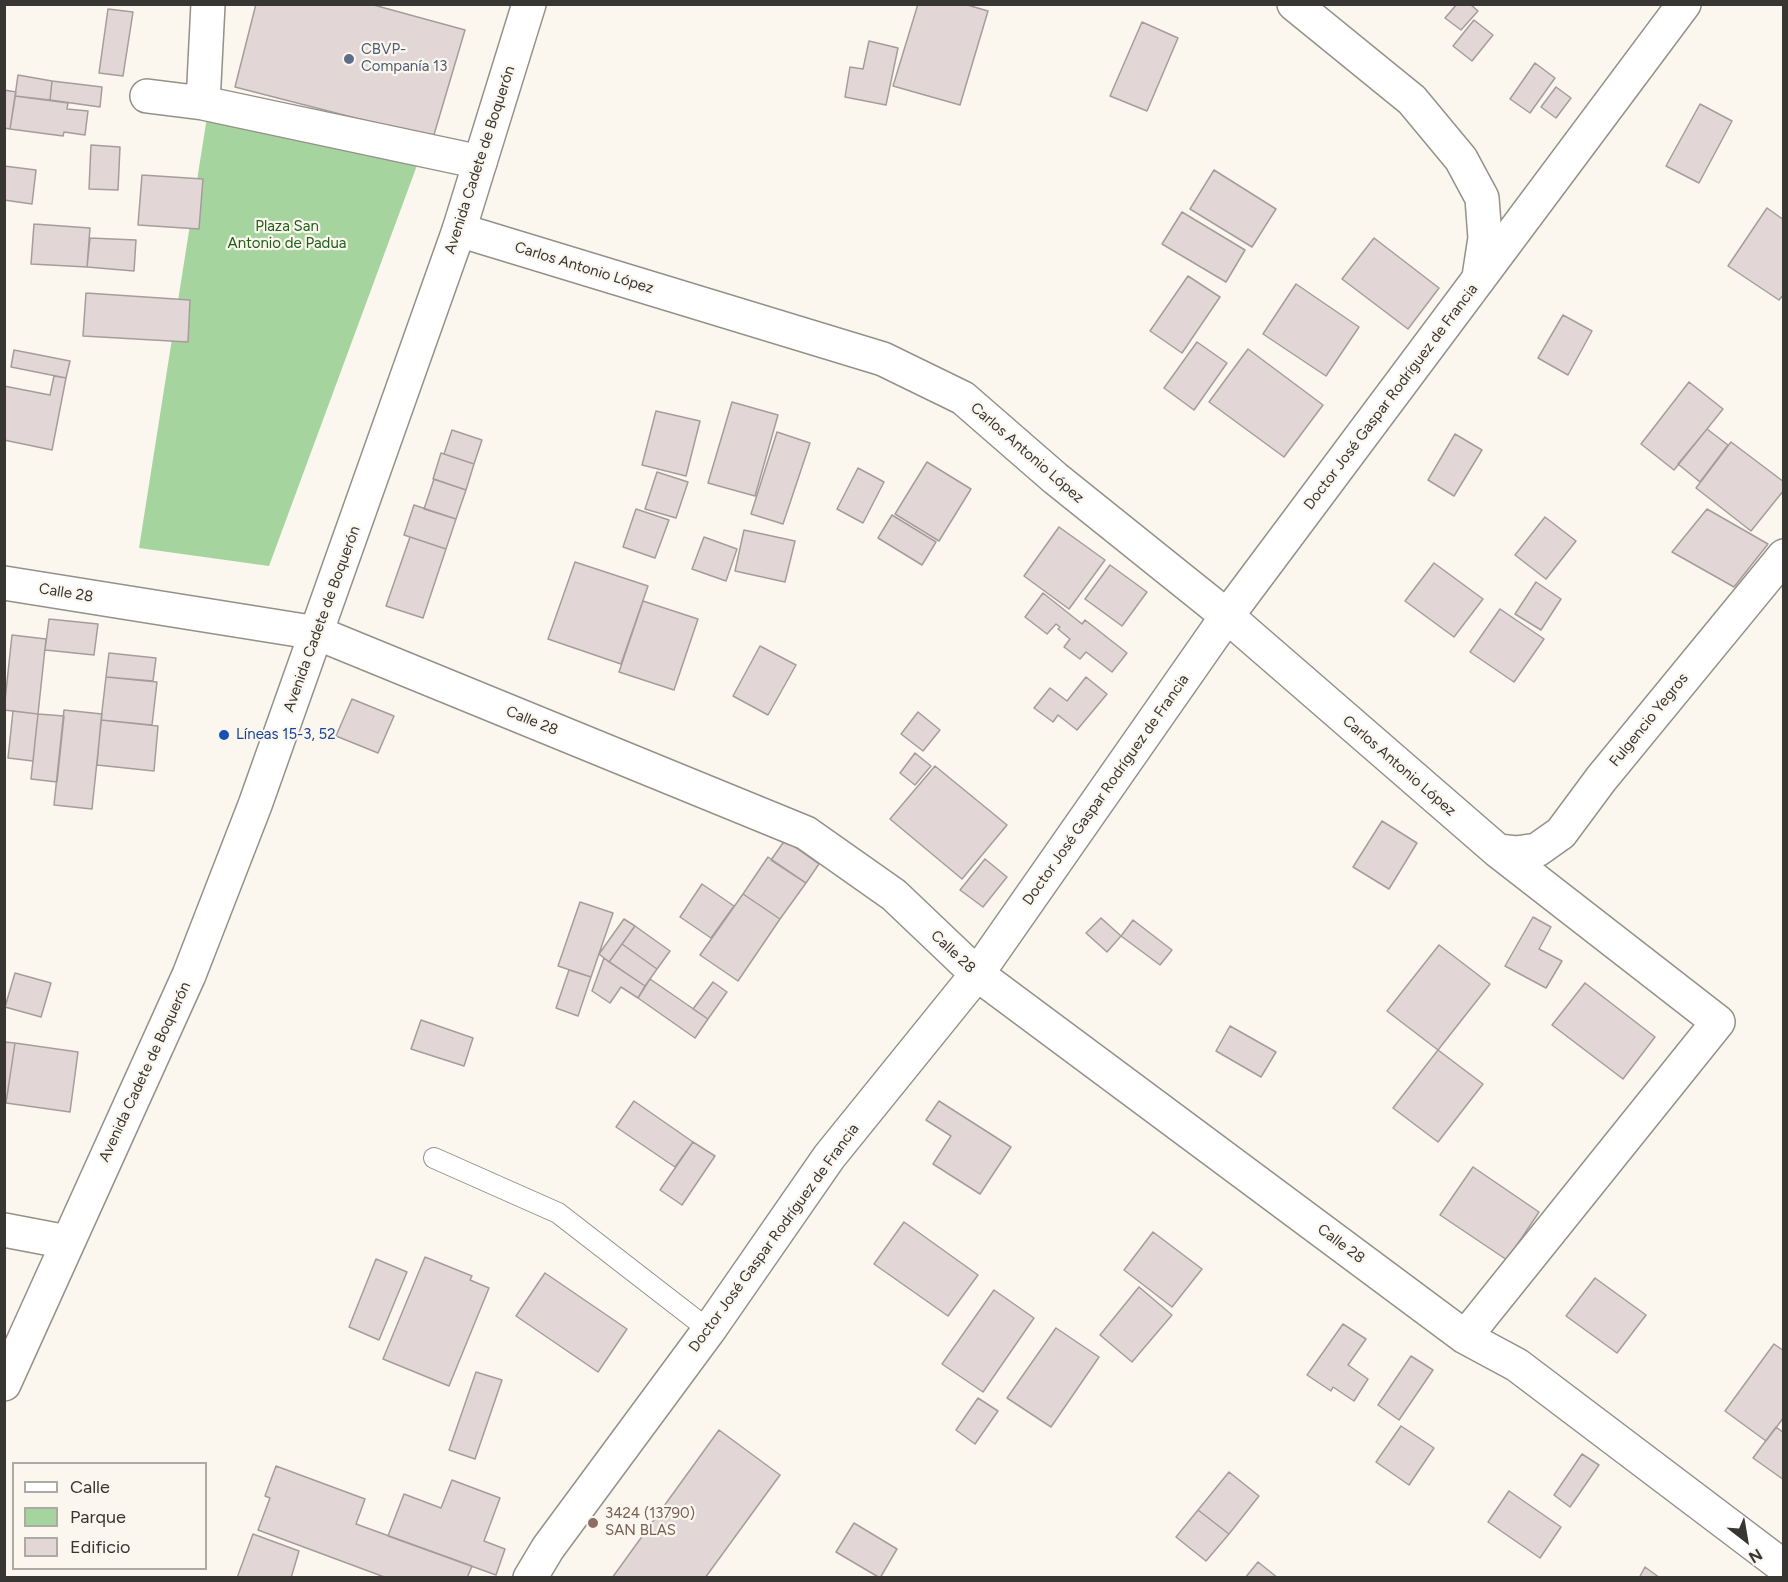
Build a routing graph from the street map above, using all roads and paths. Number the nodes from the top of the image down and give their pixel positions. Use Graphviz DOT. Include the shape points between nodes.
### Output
graph roads {
  1 [pos="208,4"];
  2 [pos="529,4"];
  3 [pos="1294,4"];
  4 [pos="1684,4"];
  5 [pos="147,96"];
  6 [pos="203,103"];
  7 [pos="480,162"];
  8 [pos="459,230"];
  9 [pos="1478,280"];
  10 [pos="1784,556"];
  11 [pos="4,583"];
  12 [pos="1227,616"];
  13 [pos="317,633"];
  14 [pos="1498,851"];
  15 [pos="977,974"];
  16 [pos="435,1158"];
  17 [pos="4,1230"];
  18 [pos="67,1242"];
  19 [pos="709,1330"];
  20 [pos="1465,1337"];
  21 [pos="4,1384"];
  22 [pos="1784,1567"];
  23 [pos="530,1578"];
  1 -- 6 [label="street"];
  2 -- 7 [label="street, Avenida Cadete de Boquerón"];
  3 -- 9 [label="street" via="1412,100 1461,159 1482,198 1485,238"];
  4 -- 9 [label="street, Doctor José Gaspar Rodríguez de Francia"];
  5 -- 6 [label="street"];
  6 -- 7 [label="street"];
  7 -- 8 [label="street, Avenida Cadete de Boquerón"];
  8 -- 12 [label="street, Carlos Antonio López" via="883,359 963,398 1055,478"];
  8 -- 13 [label="street, Avenida Cadete de Boquerón"];
  9 -- 12 [label="street, Doctor José Gaspar Rodríguez de Francia"];
  10 -- 14 [label="street, Fulgencio Yegros" via="1561,833 1538,850"];
  11 -- 13 [label="street, Calle 28"];
  12 -- 14 [label="street, Carlos Antonio López"];
  12 -- 15 [label="street, Doctor José Gaspar Rodríguez de Francia"];
  13 -- 15 [label="street, Calle 28" via="806,833 894,896"];
  13 -- 18 [label="street, Avenida Cadete de Boquerón" via="189,975"];
  14 -- 20 [label="street, Carlos Antonio López" via="1718,1022"];
  15 -- 19 [label="street, Doctor José Gaspar Rodríguez de Francia" via="829,1156"];
  15 -- 20 [label="street, Calle 28"];
  16 -- 19 [label="lane" via="558,1213"];
  17 -- 18 [label="street"];
  18 -- 21 [label="street, Avenida Cadete de Boquerón"];
  19 -- 23 [label="street, Doctor José Gaspar Rodríguez de Francia"];
  20 -- 22 [label="street, Calle 28" via="1517,1365"];
}
